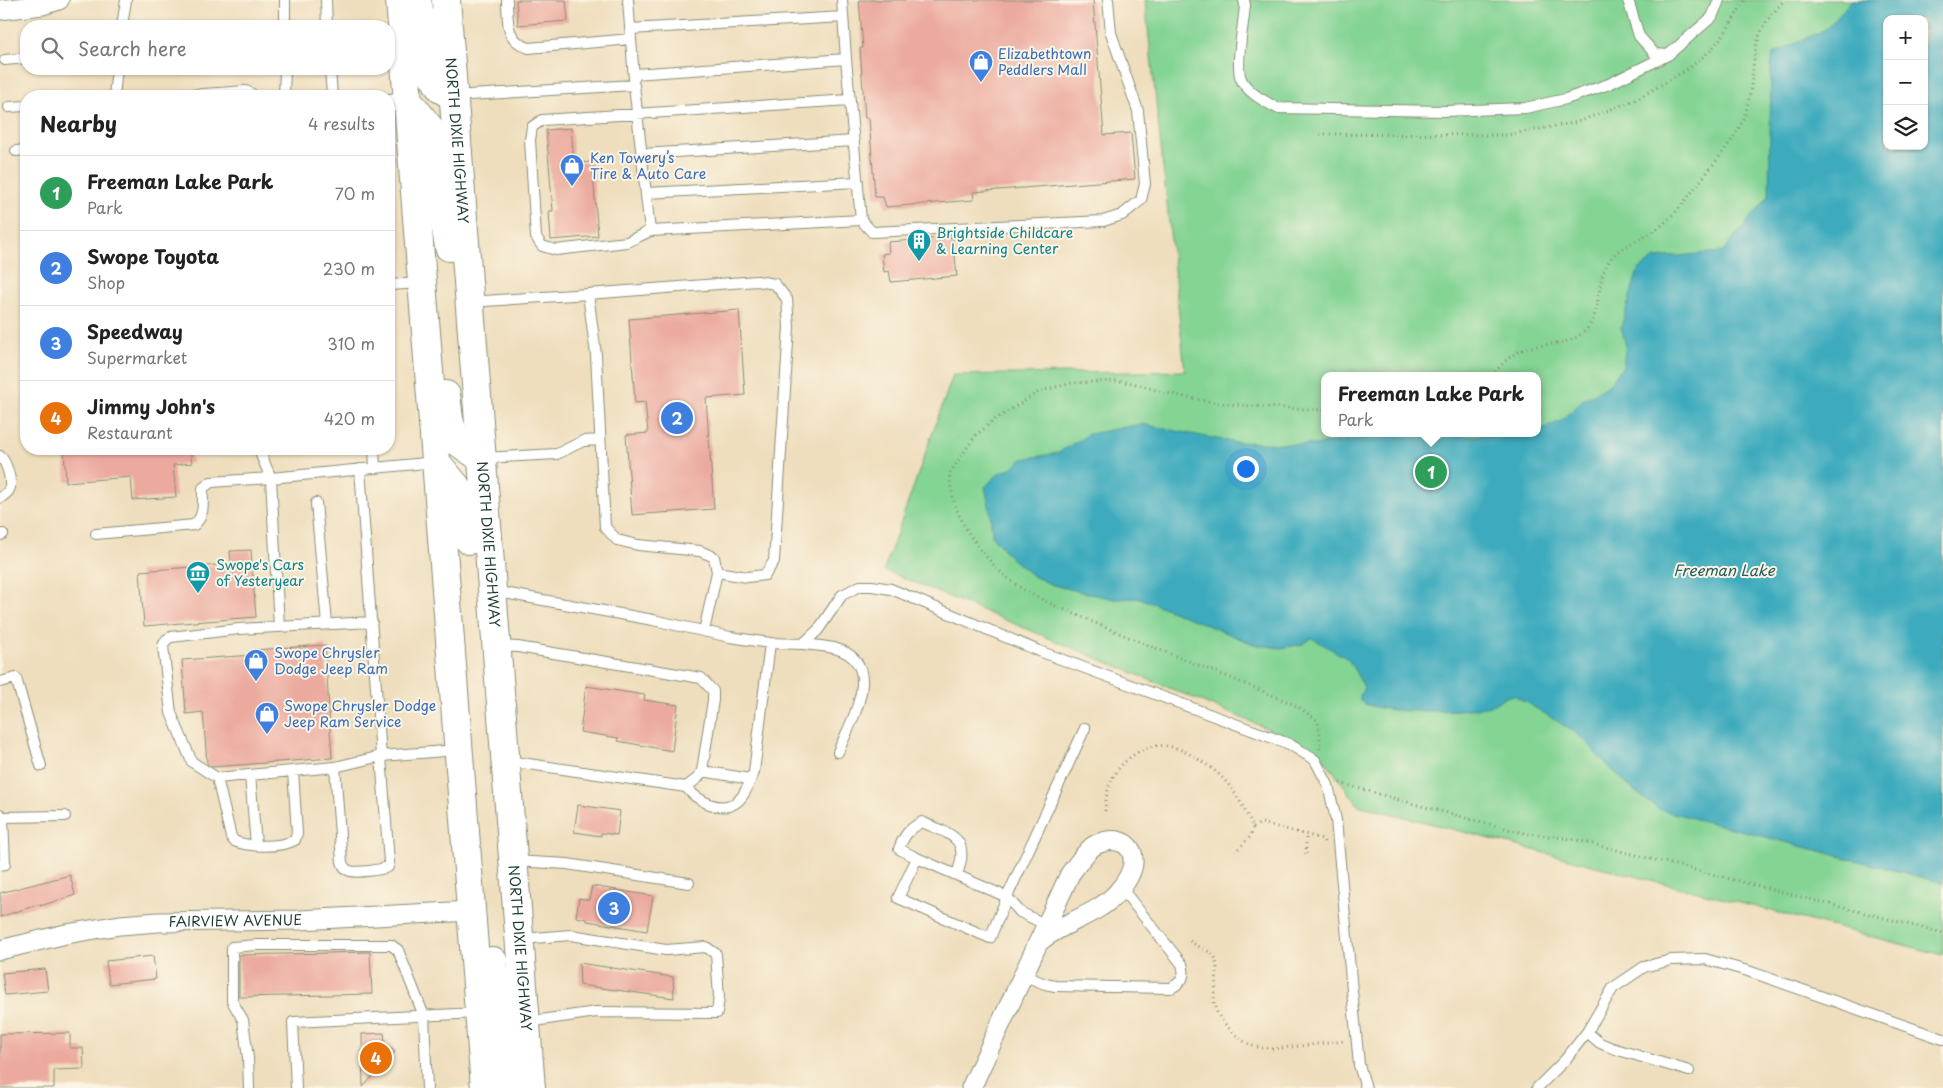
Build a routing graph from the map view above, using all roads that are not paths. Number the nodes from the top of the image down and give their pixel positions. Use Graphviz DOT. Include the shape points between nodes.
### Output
graph roads {
  1 [pos="59,0"];
  2 [pos="126,0"];
  3 [pos="285,0"];
  4 [pos="326,0"];
  5 [pos="400,0"];
  6 [pos="417,0"];
  7 [pos="446,0"];
  8 [pos="507,0"];
  9 [pos="628,0"];
  10 [pos="842,0"];
  11 [pos="1108,0"];
  12 [pos="1244,0"];
  13 [pos="1628,0"];
  14 [pos="1719,0"];
  15 [pos="0,10"];
  16 [pos="843,16"];
  17 [pos="123,20"];
  18 [pos="285,20"];
  19 [pos="327,20"];
  20 [pos="631,34"];
  21 [pos="1668,55"];
  22 [pos="20,59"];
  23 [pos="5,60"];
  24 [pos="846,60"];
  25 [pos="116,75"];
  26 [pos="284,75"];
  27 [pos="330,75"];
  28 [pos="634,80"];
  29 [pos="115,90"];
  30 [pos="284,90"];
  31 [pos="332,90"];
  32 [pos="453,96"];
  33 [pos="398,99"];
  34 [pos="850,100"];
  35 [pos="20,106"];
  36 [pos="9,107"];
  37 [pos="637,113"];
  38 [pos="854,141"];
  39 [pos="642,154"];
  40 [pos="858,182"];
  41 [pos="646,193"];
  42 [pos="861,220"];
  43 [pos="417,228"];
  44 [pos="650,231"];
  45 [pos="422,283"];
  46 [pos="395,284"];
  47 [pos="588,294"];
  48 [pos="469,302"];
  49 [pos="600,440"];
  50 [pos="481,448"];
  51 [pos="261,455"];
  52 [pos="374,455"];
  53 [pos="0,456"];
  54 [pos="436,462"];
  55 [pos="375,467"];
  56 [pos="360,468"];
  57 [pos="271,478"];
  58 [pos="0,498"];
  59 [pos="316,503"];
  60 [pos="96,534"];
  61 [pos="717,572"];
  62 [pos="492,590"];
  63 [pos="372,622"];
  64 [pos="327,624"];
  65 [pos="279,626"];
  66 [pos="704,631"];
  67 [pos="770,643"];
  68 [pos="803,644"];
  69 [pos="496,646"];
  70 [pos="453,674"];
  71 [pos="0,682"];
  72 [pos="1085,728"];
  73 [pos="504,749"];
  74 [pos="458,750"];
  75 [pos="838,752"];
  76 [pos="381,756"];
  77 [pos="41,766"];
  78 [pos="335,767"];
  79 [pos="293,771"];
  80 [pos="702,771"];
  81 [pos="250,775"];
  82 [pos="217,778"];
  83 [pos="750,779"];
  84 [pos="686,787"];
  85 [pos="1,815"];
  86 [pos="65,816"];
  87 [pos="256,845"];
  88 [pos="917,858"];
  89 [pos="513,860"];
  90 [pos="0,865"];
  91 [pos="957,874"];
  92 [pos="689,883"];
  93 [pos="1121,888"];
  94 [pos="1007,897"];
  95 [pos="471,911"];
  96 [pos="1043,933"];
  97 [pos="520,940"];
  98 [pos="0,950"];
  99 [pos="1023,975"];
  100 [pos="479,1013"];
  101 [pos="424,1016"];
  102 [pos="526,1022"];
  103 [pos="1587,1032"];
  104 [pos="1943,1039"];
  105 [pos="1690,1071"];
  106 [pos="249,1088"];
  107 [pos="296,1088"];
  108 [pos="428,1088"];
  109 [pos="485,1088"];
  110 [pos="507,1088"];
  111 [pos="531,1088"];
  112 [pos="970,1088"];
  113 [pos="1366,1088"];
  114 [pos="1537,1088"];
  1 -- 15 [label="street"];
  2 -- 17 [label="lane"];
  3 -- 18 [label="lane"];
  4 -- 19 [label="lane"];
  5 -- 33 [label="main road"];
  6 -- 32 [label="main road" via="428,68 441,89"];
  7 -- 32 [label="main road, NORTH DIXIE HIGHWAY"];
  8 -- 20 [label="lane" via="512,38 529,48"];
  9 -- 20 [label="lane"];
  10 -- 16 [label="lane"];
  11 -- 42 [label="lane" via="1111,33 1138,111 1145,184 1141,200 1122,215 1103,220 872,232"];
  12 -- 21 [label="lane" via="1239,62 1241,79 1256,96 1277,108 1445,111 1525,108 1566,99 1609,84"];
  13 -- 21 [label="lane" via="1639,36 1655,54"];
  14 -- 21 [label="lane" via="1712,17"];
  16 -- 20 [label="lane"];
  16 -- 24 [label="lane"];
  20 -- 28 [label="lane"];
  22 -- 23 [label="lane"];
  24 -- 28 [label="lane"];
  24 -- 34 [label="lane"];
  25 -- 29 [label="lane"];
  26 -- 30 [label="lane"];
  27 -- 31 [label="lane"];
  28 -- 32 [label="lane"];
  28 -- 37 [label="lane"];
  32 -- 48 [label="main road, NORTH DIXIE HIGHWAY"];
  33 -- 43 [label="main road"];
  33 -- 50 [label="main road" via="429,127 453,270 464,420"];
  34 -- 37 [label="lane"];
  34 -- 38 [label="lane"];
  35 -- 36 [label="lane"];
  37 -- 39 [label="lane"];
  37 -- 44 [label="lane" via="542,120 532,127 536,237 542,246 556,250 627,242"];
  38 -- 39 [label="lane"];
  38 -- 40 [label="lane"];
  39 -- 41 [label="lane"];
  40 -- 41 [label="lane"];
  40 -- 42 [label="lane"];
  41 -- 44 [label="lane"];
  42 -- 44 [label="lane"];
  43 -- 45 [label="main road"];
  43 -- 50 [label="main road" via="429,238 433,250 449,419 455,440"];
  45 -- 46 [label="lane"];
  45 -- 54 [label="main road"];
  47 -- 48 [label="lane"];
  47 -- 49 [label="lane" via="596,355"];
  47 -- 61 [label="lane" via="757,281 775,284 786,299 790,327 774,561 765,575 747,577"];
  48 -- 50 [label="main road, NORTH DIXIE HIGHWAY"];
  49 -- 50 [label="lane" via="583,441 557,454"];
  49 -- 61 [label="lane" via="605,527 617,540 700,551 714,557"];
  50 -- 62 [label="main road, NORTH DIXIE HIGHWAY"];
  51 -- 57 [label="lane"];
  52 -- 55 [label="lane"];
  53 -- 58 [label="lane" via="5,461 10,486"];
  54 -- 55 [label="lane"];
  54 -- 70 [label="main road"];
  54 -- 73 [label="main road" via="456,486 466,505 485,715"];
  55 -- 56 [label="lane"];
  56 -- 57 [label="lane"];
  56 -- 63 [label="lane"];
  57 -- 60 [label="lane" via="211,482 202,488 202,511 194,525"];
  57 -- 65 [label="lane"];
  59 -- 64 [label="lane"];
  61 -- 66 [label="lane"];
  62 -- 66 [label="lane"];
  62 -- 69 [label="main road, NORTH DIXIE HIGHWAY"];
  63 -- 64 [label="lane"];
  63 -- 76 [label="lane"];
  64 -- 65 [label="lane"];
  65 -- 82 [label="lane" via="171,637 163,646 171,713 192,762"];
  66 -- 67 [label="lane"];
  67 -- 68 [label="lane"];
  67 -- 83 [label="lane" via="754,772"];
  68 -- 75 [label="lane" via="835,648 854,658 863,675 861,698"];
  68 -- 113 [label="lane" via="818,630 842,595 860,586 891,590 1038,651 1289,744 1315,760 1328,786 1336,820 1359,1065"];
  69 -- 73 [label="main road, NORTH DIXIE HIGHWAY"];
  69 -- 80 [label="lane" via="701,678 713,691"];
  70 -- 74 [label="main road"];
  70 -- 110 [label="main road" via="464,691"];
  71 -- 77 [label="lane" via="16,678"];
  72 -- 94 [label="lane"];
  73 -- 84 [label="lane"];
  73 -- 89 [label="main road, NORTH DIXIE HIGHWAY"];
  74 -- 76 [label="lane"];
  74 -- 95 [label="main road"];
  76 -- 78 [label="lane"];
  76 -- 78 [label="lane" via="389,862 383,869 350,871 344,868"];
  78 -- 79 [label="lane"];
  79 -- 81 [label="lane"];
  79 -- 87 [label="lane" via="295,840 288,844"];
  80 -- 83 [label="lane"];
  80 -- 84 [label="lane"];
  81 -- 82 [label="lane"];
  81 -- 87 [label="lane"];
  82 -- 87 [label="lane" via="231,837 240,844"];
  83 -- 84 [label="lane" via="739,800 721,807 698,798"];
  85 -- 86 [label="lane"];
  85 -- 90 [label="lane" via="4,864"];
  88 -- 91 [label="lane"];
  88 -- 91 [label="lane" via="899,849 911,828 922,822 955,837 961,850"];
  88 -- 94 [label="lane" via="898,898 990,938"];
  89 -- 92 [label="lane" via="567,864"];
  89 -- 97 [label="main road, NORTH DIXIE HIGHWAY"];
  91 -- 94 [label="lane"];
  93 -- 96 [label="street" via="1096,910"];
  93 -- 96 [label="street" via="1130,874 1132,854 1120,841 1101,842 1078,863"];
  93 -- 99 [label="lane" via="1182,964 1184,972 1179,984 1171,988 1055,986"];
  94 -- 96 [label="lane"];
  95 -- 98 [label="street, FAIRVIEW AVENUE" via="120,925"];
  95 -- 100 [label="main road"];
  96 -- 99 [label="street"];
  97 -- 102 [label="main road, NORTH DIXIE HIGHWAY"];
  97 -- 102 [label="lane" via="571,935 666,950 706,947 716,954 717,1013 596,1012"];
  99 -- 112 [label="street"];
  100 -- 101 [label="lane"];
  100 -- 109 [label="main road"];
  101 -- 106 [label="lane" via="398,950 391,945 232,947 232,1001 243,1020"];
  101 -- 107 [label="lane" via="293,1022"];
  101 -- 108 [label="lane"];
  102 -- 111 [label="main road, NORTH DIXIE HIGHWAY"];
  103 -- 104 [label="lane" via="1614,988 1644,967 1671,960 1705,959"];
  103 -- 105 [label="lane" via="1612,1048"];
  103 -- 114 [label="lane"];
}
